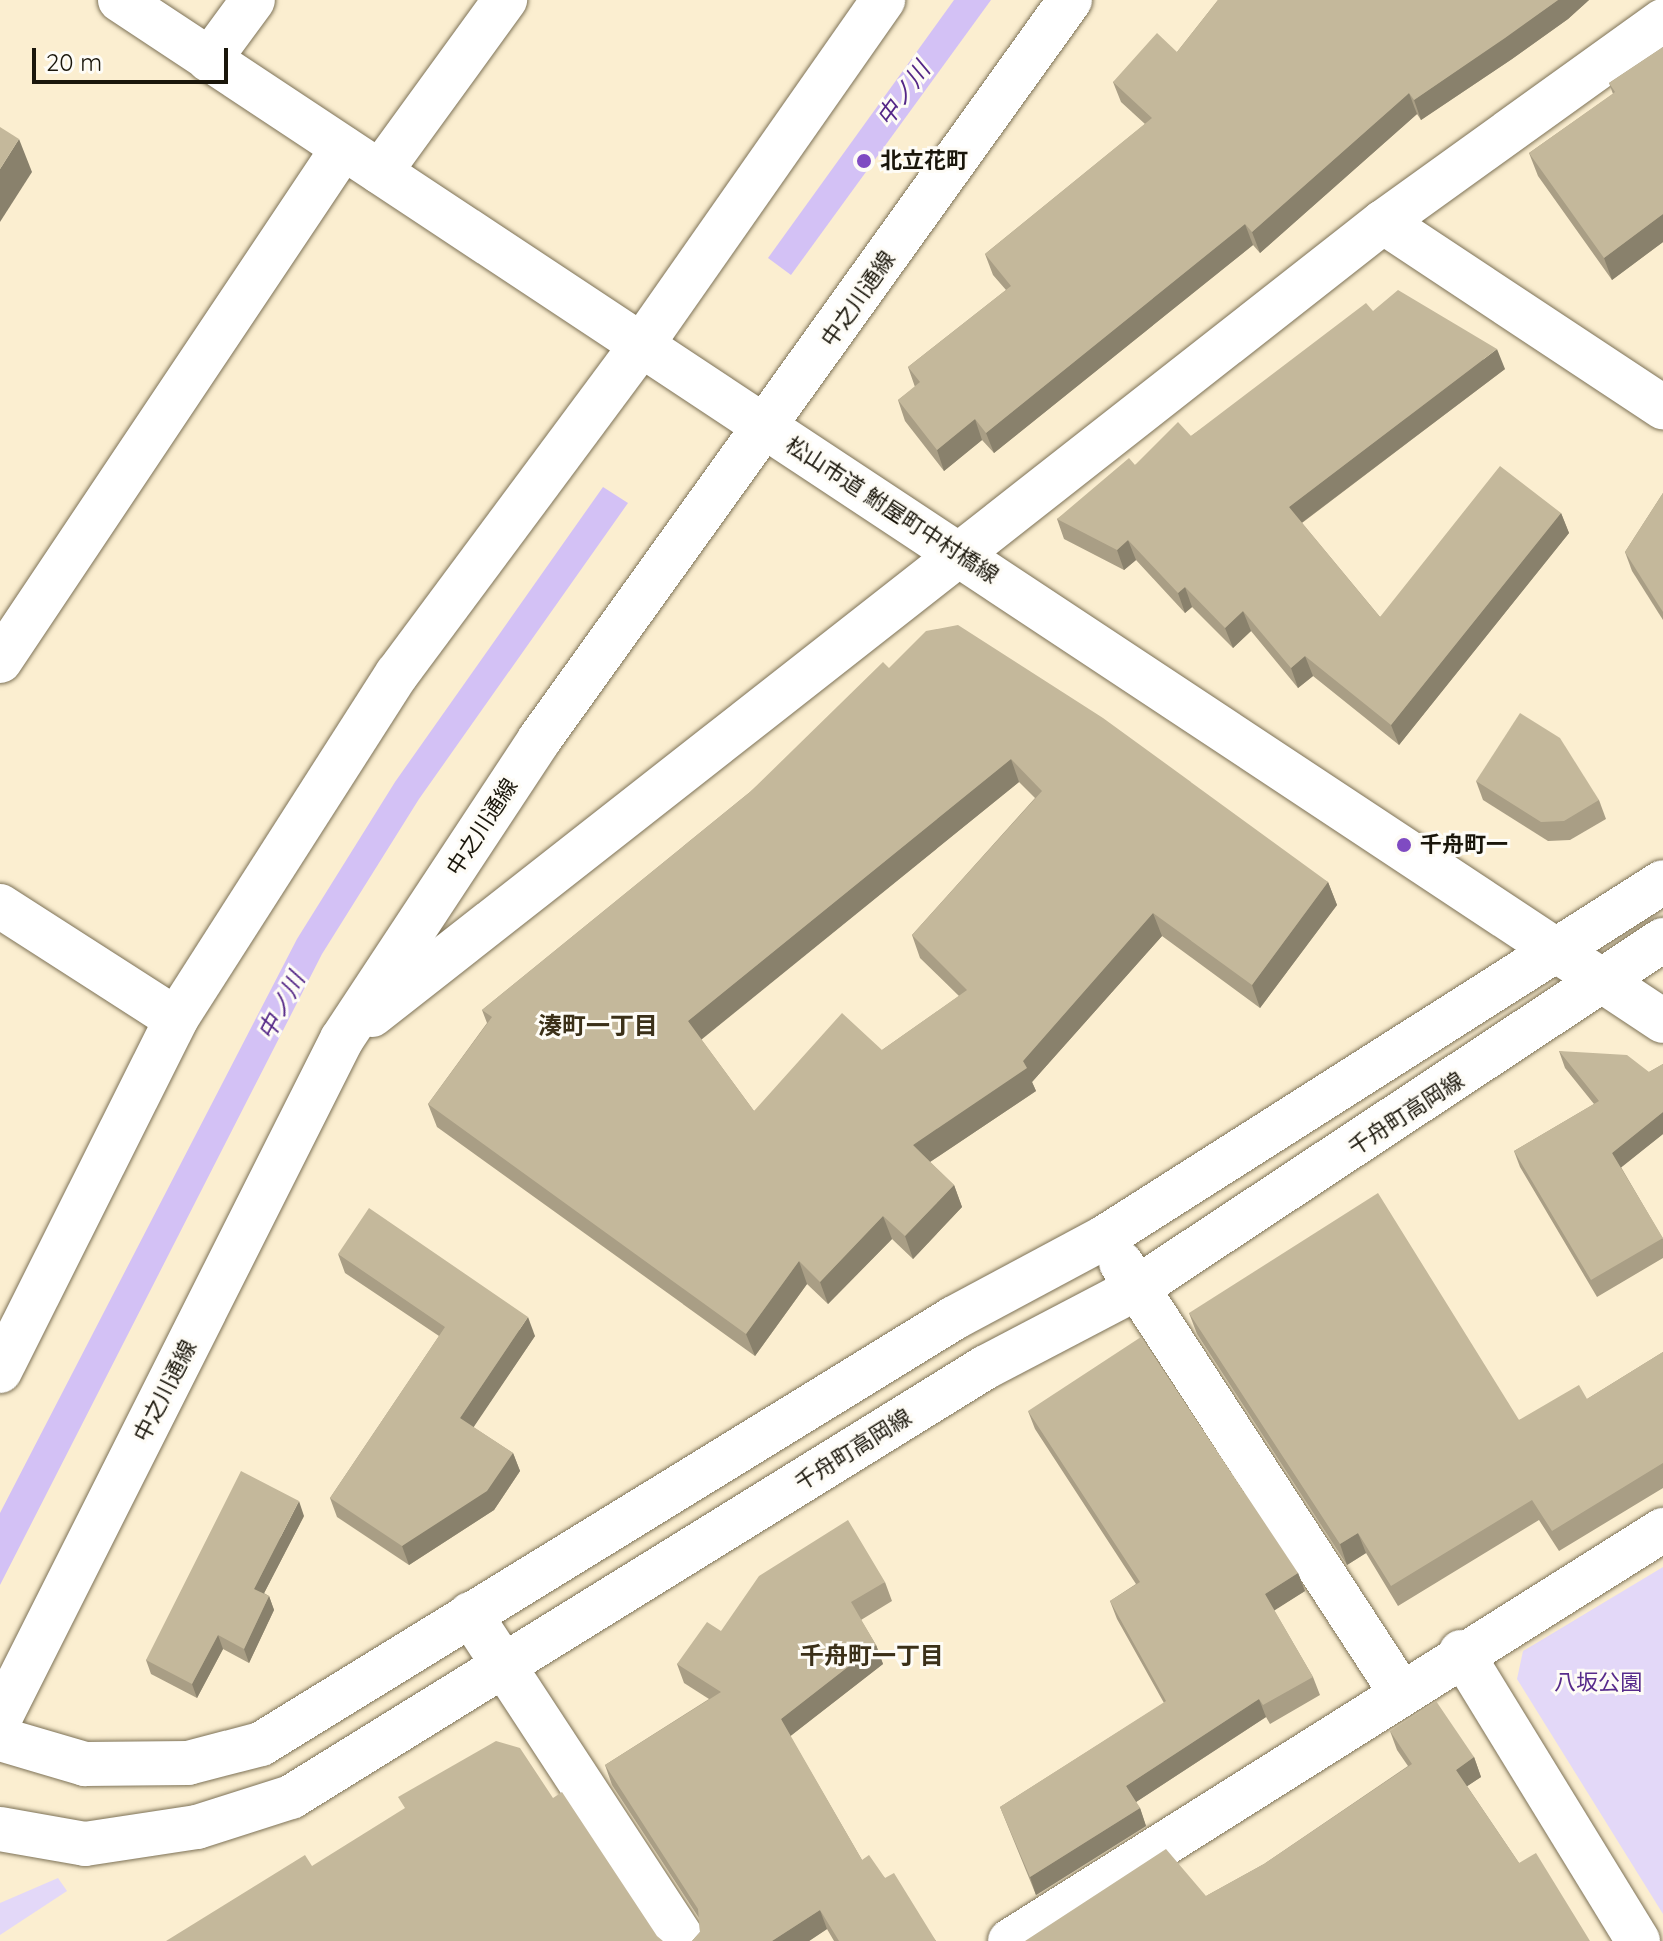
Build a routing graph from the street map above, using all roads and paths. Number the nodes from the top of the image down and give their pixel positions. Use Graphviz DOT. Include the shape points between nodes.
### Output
graph roads {
  1 [pos="120,0"];
  2 [pos="253,0"];
  3 [pos="505,0"];
  4 [pos="883,0"];
  5 [pos="1070,0"];
  6 [pos="1663,21"];
  7 [pos="209,60"];
  8 [pos="343,148"];
  9 [pos="380,172"];
  10 [pos="1383,222"];
  11 [pos="643,343"];
  12 [pos="1663,407"];
  13 [pos="767,429"];
  14 [pos="958,551"];
  15 [pos="0,661"];
  16 [pos="1663,882"];
  17 [pos="0,906"];
  18 [pos="1663,940"];
  19 [pos="1559,949"];
  20 [pos="1597,982"];
  21 [pos="176,1019"];
  22 [pos="1663,1021"];
  23 [pos="342,1039"];
  24 [pos="1105,1237"];
  25 [pos="1137,1288"];
  26 [pos="0,1371"];
  27 [pos="1663,1530"];
  28 [pos="470,1614"];
  29 [pos="1461,1652"];
  30 [pos="503,1668"];
  31 [pos="1399,1690"];
  32 [pos="0,1718"];
  33 [pos="0,1739"];
  34 [pos="0,1829"];
  35 [pos="684,1941"];
  36 [pos="1010,1941"];
  37 [pos="1638,1941"];
  1 -- 7 [label="street, 松山市道 鮒屋町中村橋線"];
  2 -- 7 [label="street"];
  3 -- 9 [label="street"];
  4 -- 11 [label="street"];
  5 -- 13 [label="street, 中之川通線"];
  6 -- 10 [label="street"];
  7 -- 8 [label="street, 松山市道 鮒屋町中村橋線"];
  8 -- 9 [label="street, 松山市道 鮒屋町中村橋線"];
  8 -- 15 [label="street"];
  9 -- 11 [label="street, 松山市道 鮒屋町中村橋線"];
  10 -- 12 [label="street"];
  10 -- 14 [label="street"];
  11 -- 13 [label="street, 松山市道 鮒屋町中村橋線"];
  11 -- 21 [label="street" via="397,674"];
  13 -- 14 [label="street, 松山市道 鮒屋町中村橋線"];
  13 -- 23 [label="street, 中之川通線" via="539,740"];
  14 -- 19 [label="street, 松山市道 鮒屋町中村橋線"];
  14 -- 23 [label="street"];
  16 -- 19 [label="street"];
  17 -- 21 [label="street"];
  18 -- 20 [label="street, 千舟町高岡線"];
  19 -- 20 [label="street, 松山市道 鮒屋町中村橋線"];
  19 -- 24 [label="street"];
  20 -- 22 [label="street, 松山市道 鮒屋町中村橋線"];
  20 -- 25 [label="street, 千舟町高岡線" via="1438,1094"];
  21 -- 26 [label="street"];
  23 -- 32 [label="street, 中之川通線"];
  24 -- 25 [label="street"];
  24 -- 28 [label="street" via="954,1318"];
  25 -- 30 [label="street, 千舟町高岡線" via="986,1367"];
  25 -- 31 [label="street"];
  27 -- 29 [label="street"];
  28 -- 30 [label="street"];
  28 -- 33 [label="street" via="261,1744 188,1763 85,1764"];
  29 -- 31 [label="street"];
  29 -- 37 [label="street"];
  30 -- 34 [label="street, 千舟町高岡線" via="291,1797 197,1827 85,1844"];
  30 -- 35 [label="street"];
  31 -- 36 [label="street"];
}
